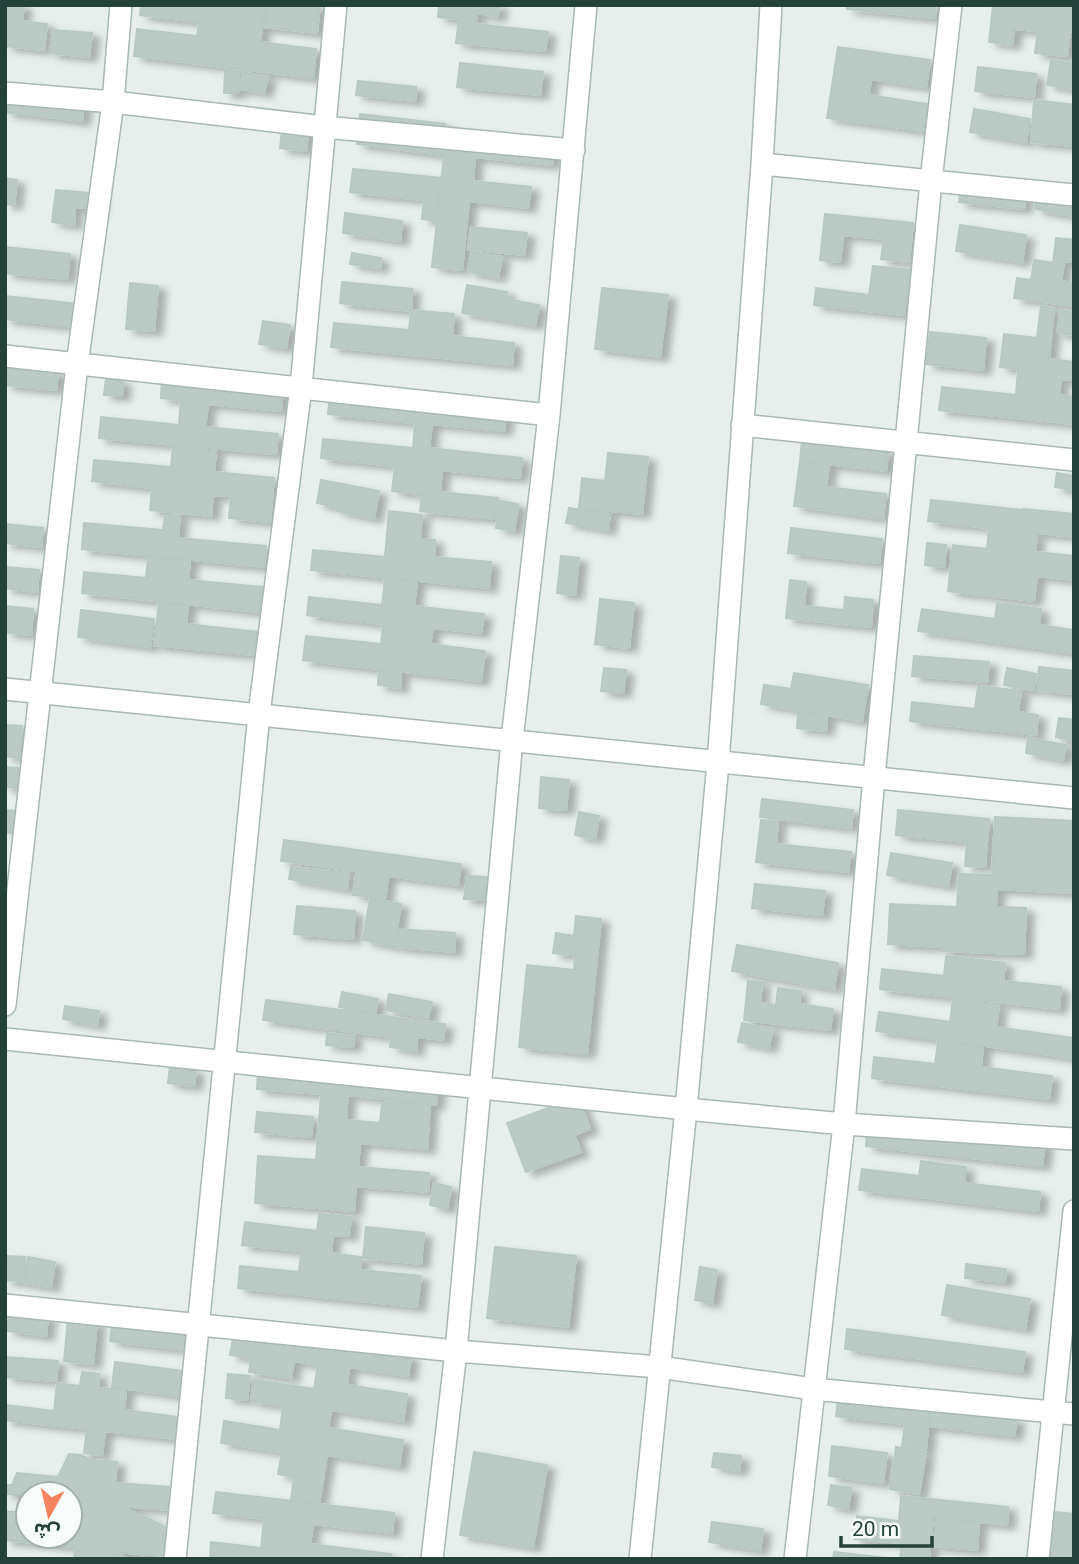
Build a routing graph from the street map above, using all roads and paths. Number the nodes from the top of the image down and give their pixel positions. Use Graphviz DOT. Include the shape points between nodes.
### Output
graph roads {
  1 [pos="121,5"];
  2 [pos="336,5"];
  3 [pos="586,5"];
  4 [pos="771,5"];
  5 [pos="951,5"];
  6 [pos="5,93"];
  7 [pos="113,102"];
  8 [pos="324,127"];
  9 [pos="574,150"];
  10 [pos="762,164"];
  11 [pos="931,181"];
  12 [pos="1074,195"];
  13 [pos="5,356"];
  14 [pos="77,365"];
  15 [pos="301,387"];
  16 [pos="549,415"];
  17 [pos="742,425"];
  18 [pos="907,443"];
  19 [pos="1074,460"];
  20 [pos="5,689"];
  21 [pos="40,693"];
  22 [pos="259,715"];
  23 [pos="512,740"];
  24 [pos="718,763"];
  25 [pos="874,777"];
  26 [pos="1074,798"];
  27 [pos="5,1005"];
  28 [pos="5,1039"];
  29 [pos="226,1062"];
  30 [pos="480,1090"];
  31 [pos="686,1110"];
  32 [pos="844,1124"];
  33 [pos="1074,1139"];
  34 [pos="1074,1211"];
  35 [pos="5,1305"];
  36 [pos="200,1324"];
  37 [pos="456,1351"];
  38 [pos="659,1367"];
  39 [pos="813,1389"];
  40 [pos="1063,1413"];
  41 [pos="175,1559"];
  42 [pos="432,1559"];
  43 [pos="640,1559"];
  44 [pos="794,1559"];
  45 [pos="1038,1559"];
  1 -- 7 [label="street"];
  2 -- 8 [label="street"];
  3 -- 9 [label="street"];
  4 -- 10 [label="street"];
  5 -- 11 [label="street"];
  6 -- 7 [label="street"];
  7 -- 8 [label="street"];
  7 -- 14 [label="street"];
  8 -- 9 [label="street"];
  8 -- 15 [label="street"];
  9 -- 16 [label="street"];
  10 -- 11 [label="street"];
  10 -- 17 [label="street"];
  11 -- 12 [label="street"];
  11 -- 18 [label="street"];
  13 -- 14 [label="street"];
  14 -- 15 [label="street"];
  14 -- 21 [label="street"];
  15 -- 16 [label="street"];
  15 -- 22 [label="street"];
  16 -- 23 [label="street"];
  17 -- 18 [label="street"];
  17 -- 24 [label="street"];
  18 -- 19 [label="street"];
  18 -- 25 [label="street"];
  20 -- 21 [label="street"];
  21 -- 22 [label="street"];
  21 -- 27 [label="street"];
  22 -- 23 [label="street"];
  22 -- 29 [label="street"];
  23 -- 24 [label="street"];
  23 -- 30 [label="street"];
  24 -- 25 [label="street"];
  24 -- 31 [label="street"];
  25 -- 26 [label="street"];
  25 -- 32 [label="street"];
  28 -- 29 [label="street"];
  29 -- 30 [label="street"];
  29 -- 36 [label="street"];
  30 -- 31 [label="street"];
  30 -- 37 [label="street"];
  31 -- 32 [label="street"];
  31 -- 38 [label="street"];
  32 -- 33 [label="street"];
  32 -- 39 [label="street"];
  34 -- 40 [label="street"];
  35 -- 36 [label="street"];
  36 -- 37 [label="street"];
  36 -- 41 [label="street"];
  37 -- 38 [label="street"];
  37 -- 42 [label="street"];
  38 -- 39 [label="street"];
  38 -- 43 [label="street"];
  39 -- 40 [label="street"];
  39 -- 44 [label="street"];
  40 -- 45 [label="street"];
}
